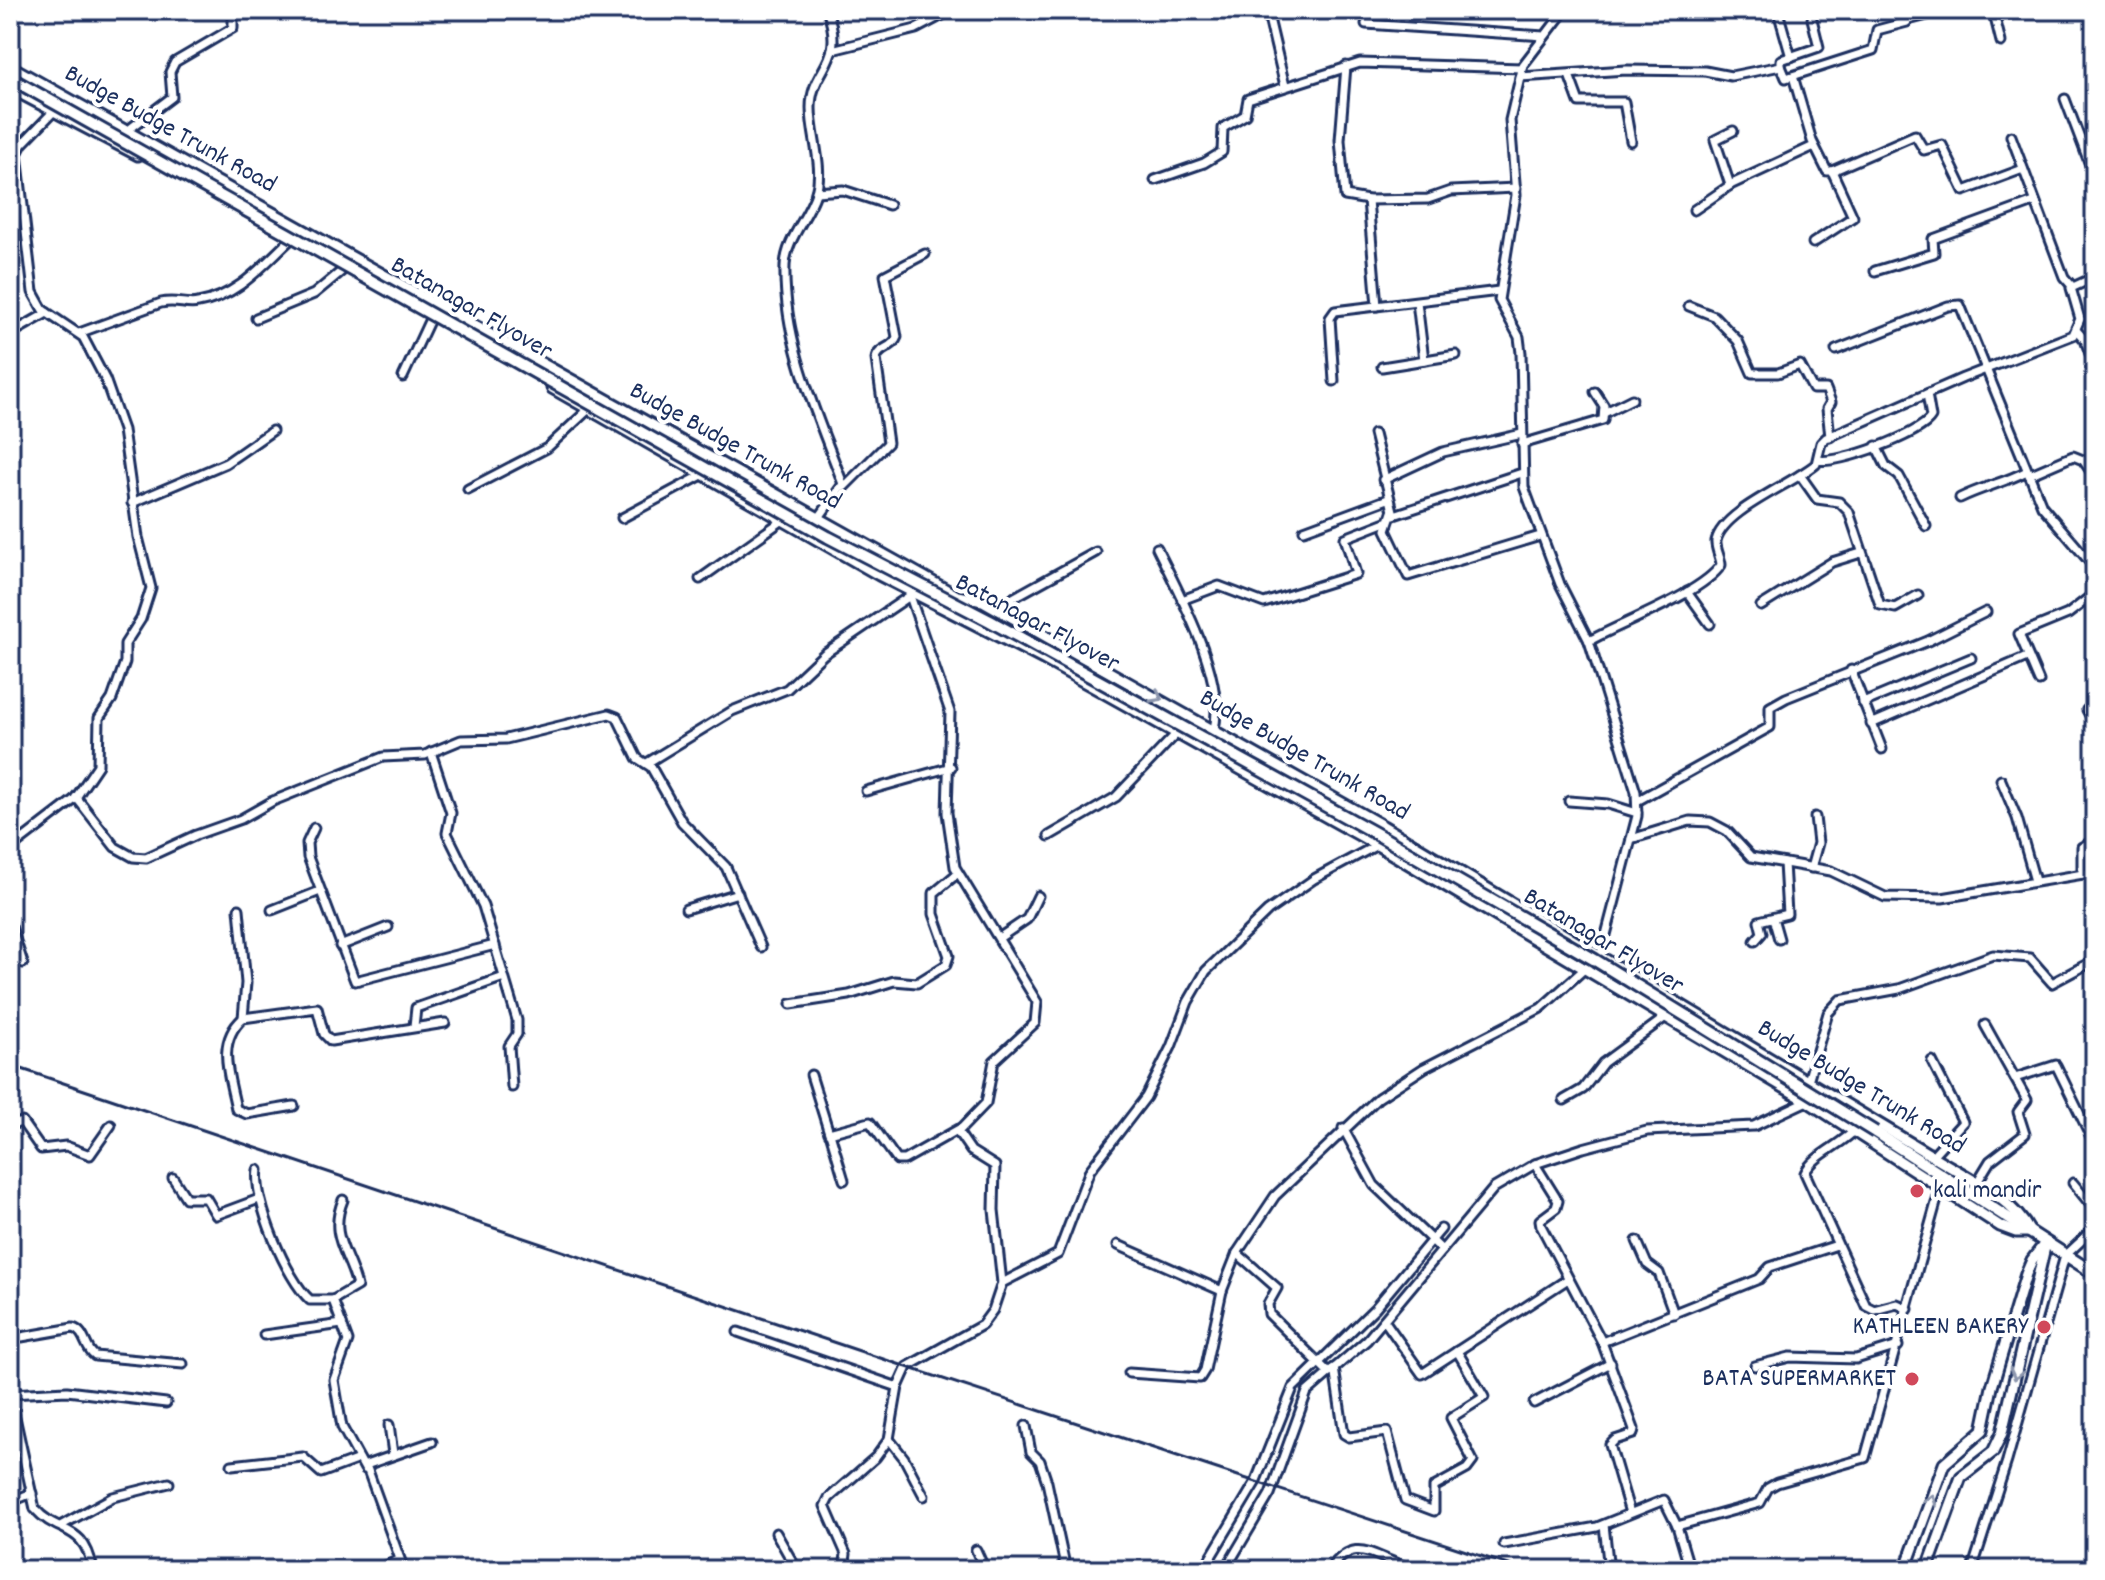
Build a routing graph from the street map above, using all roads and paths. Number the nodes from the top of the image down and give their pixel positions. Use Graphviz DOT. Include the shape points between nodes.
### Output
graph roads {
  1 [pos="233,10"];
  2 [pos="827,10"];
  3 [pos="952,10"];
  4 [pos="1267,10"];
  5 [pos="1565,10"];
  6 [pos="1907,10"];
  7 [pos="1947,10"];
  8 [pos="1993,10"];
  9 [pos="1779,15"];
  10 [pos="1812,19"];
  11 [pos="1908,20"];
  12 [pos="1366,24"];
  13 [pos="1544,36"];
  14 [pos="2001,42"];
  15 [pos="832,50"];
  16 [pos="1791,57"];
  17 [pos="10,66"];
  18 [pos="1346,66"];
  19 [pos="1781,66"];
  20 [pos="1522,68"];
  21 [pos="1569,75"];
  22 [pos="1793,76"];
  23 [pos="1520,77"];
  24 [pos="10,78"];
  25 [pos="1285,86"];
  26 [pos="10,88"];
  27 [pos="2065,99"];
  28 [pos="55,110"];
  29 [pos="127,131"];
  30 [pos="1733,131"];
  31 [pos="2011,136"];
  32 [pos="1631,141"];
  33 [pos="1814,146"];
  34 [pos="2023,169"];
  35 [pos="1832,171"];
  36 [pos="2095,178"];
  37 [pos="1155,180"];
  38 [pos="1730,185"];
  39 [pos="1516,188"];
  40 [pos="816,192"];
  41 [pos="1368,200"];
  42 [pos="2034,202"];
  43 [pos="889,205"];
  44 [pos="1694,210"];
  45 [pos="290,240"];
  46 [pos="1813,243"];
  47 [pos="925,254"];
  48 [pos="343,270"];
  49 [pos="1875,271"];
  50 [pos="2095,277"];
  51 [pos="2072,286"];
  52 [pos="1499,291"];
  53 [pos="1417,302"];
  54 [pos="1377,306"];
  55 [pos="1689,306"];
  56 [pos="47,313"];
  57 [pos="256,318"];
  58 [pos="430,319"];
  59 [pos="2077,331"];
  60 [pos="79,333"];
  61 [pos="10,334"];
  62 [pos="1836,350"];
  63 [pos="1456,355"];
  64 [pos="1424,360"];
  65 [pos="1382,367"];
  66 [pos="2095,367"];
  67 [pos="1988,371"];
  68 [pos="403,377"];
  69 [pos="1334,381"];
  70 [pos="1595,392"];
  71 [pos="1927,394"];
  72 [pos="1632,399"];
  73 [pos="589,409"];
  74 [pos="1606,412"];
  75 [pos="272,431"];
  76 [pos="1374,434"];
  77 [pos="1522,434"];
  78 [pos="1830,437"];
  79 [pos="1522,444"];
  80 [pos="1876,446"];
  81 [pos="1818,460"];
  82 [pos="1522,473"];
  83 [pos="2028,473"];
  84 [pos="704,474"];
  85 [pos="1800,475"];
  86 [pos="2095,477"];
  87 [pos="1383,480"];
  88 [pos="468,489"];
  89 [pos="842,489"];
  90 [pos="1960,498"];
  91 [pos="1388,499"];
  92 [pos="132,503"];
  93 [pos="1392,512"];
  94 [pos="622,518"];
  95 [pos="818,519"];
  96 [pos="783,520"];
  97 [pos="1386,522"];
  98 [pos="1926,526"];
  99 [pos="1304,530"];
  100 [pos="1540,536"];
  101 [pos="1157,548"];
  102 [pos="1096,552"];
  103 [pos="1861,553"];
  104 [pos="2095,567"];
  105 [pos="924,577"];
  106 [pos="700,579"];
  107 [pos="1687,592"];
  108 [pos="2095,593"];
  109 [pos="912,595"];
  110 [pos="1918,595"];
  111 [pos="1182,600"];
  112 [pos="1761,606"];
  113 [pos="995,608"];
  114 [pos="1986,612"];
  115 [pos="1710,624"];
  116 [pos="1589,641"];
  117 [pos="2027,657"];
  118 [pos="1971,658"];
  119 [pos="1851,670"];
  120 [pos="2039,681"];
  121 [pos="1863,703"];
  122 [pos="2095,703"];
  123 [pos="1871,724"];
  124 [pos="2095,724"];
  125 [pos="1214,729"];
  126 [pos="1177,733"];
  127 [pos="1882,749"];
  128 [pos="431,752"];
  129 [pos="647,763"];
  130 [pos="951,767"];
  131 [pos="2001,780"];
  132 [pos="866,791"];
  133 [pos="76,797"];
  134 [pos="1569,801"];
  135 [pos="1637,801"];
  136 [pos="1637,813"];
  137 [pos="1815,817"];
  138 [pos="314,828"];
  139 [pos="1049,836"];
  140 [pos="1631,839"];
  141 [pos="2095,840"];
  142 [pos="1377,845"];
  143 [pos="10,849"];
  144 [pos="1784,863"];
  145 [pos="1811,868"];
  146 [pos="2095,872"];
  147 [pos="958,873"];
  148 [pos="2082,874"];
  149 [pos="2035,881"];
  150 [pos="320,891"];
  151 [pos="738,893"];
  152 [pos="1038,896"];
  153 [pos="239,909"];
  154 [pos="686,909"];
  155 [pos="272,910"];
  156 [pos="1773,918"];
  157 [pos="10,923"];
  158 [pos="388,927"];
  159 [pos="999,938"];
  160 [pos="1779,939"];
  161 [pos="1755,941"];
  162 [pos="495,945"];
  163 [pos="340,946"];
  164 [pos="761,947"];
  165 [pos="1601,954"];
  166 [pos="2095,960"];
  167 [pos="23,963"];
  168 [pos="1588,968"];
  169 [pos="504,977"];
  170 [pos="791,1004"];
  171 [pos="1667,1016"];
  172 [pos="243,1018"];
  173 [pos="445,1023"];
  174 [pos="1985,1025"];
  175 [pos="414,1026"];
  176 [pos="1932,1061"];
  177 [pos="811,1075"];
  178 [pos="2015,1078"];
  179 [pos="1806,1080"];
  180 [pos="512,1087"];
  181 [pos="1802,1098"];
  182 [pos="1564,1100"];
  183 [pos="294,1106"];
  184 [pos="10,1125"];
  185 [pos="111,1125"];
  186 [pos="1343,1128"];
  187 [pos="959,1129"];
  188 [pos="1855,1130"];
  189 [pos="830,1133"];
  190 [pos="2095,1145"];
  191 [pos="1932,1156"];
  192 [pos="1535,1164"];
  193 [pos="258,1170"];
  194 [pos="173,1178"];
  195 [pos="844,1180"];
  196 [pos="2073,1183"];
  197 [pos="1976,1184"];
  198 [pos="1941,1185"];
  199 [pos="259,1199"];
  200 [pos="343,1200"];
  201 [pos="2095,1210"];
  202 [pos="2095,1228"];
  203 [pos="1441,1229"];
  204 [pos="2030,1232"];
  205 [pos="1431,1241"];
  206 [pos="1637,1241"];
  207 [pos="2045,1243"];
  208 [pos="1118,1245"];
  209 [pos="1837,1245"];
  210 [pos="1442,1250"];
  211 [pos="1237,1253"];
  212 [pos="2065,1256"];
  213 [pos="2095,1274"];
  214 [pos="1568,1279"];
  215 [pos="1002,1283"];
  216 [pos="1222,1291"];
  217 [pos="333,1300"];
  218 [pos="1908,1309"];
  219 [pos="1674,1314"];
  220 [pos="1384,1320"];
  221 [pos="342,1324"];
  222 [pos="738,1332"];
  223 [pos="264,1335"];
  224 [pos="10,1339"];
  225 [pos="1602,1342"];
  226 [pos="1898,1346"];
  227 [pos="1457,1351"];
  228 [pos="1611,1363"];
  229 [pos="183,1364"];
  230 [pos="1755,1366"];
  231 [pos="1325,1367"];
  232 [pos="1129,1373"];
  233 [pos="898,1387"];
  234 [pos="166,1403"];
  235 [pos="1534,1403"];
  236 [pos="389,1425"];
  237 [pos="1026,1426"];
  238 [pos="1983,1430"];
  239 [pos="889,1439"];
  240 [pos="1971,1441"];
  241 [pos="432,1442"];
  242 [pos="1997,1444"];
  243 [pos="393,1454"];
  244 [pos="1986,1457"];
  245 [pos="359,1459"];
  246 [pos="232,1465"];
  247 [pos="365,1469"];
  248 [pos="169,1483"];
  249 [pos="32,1493"];
  250 [pos="924,1496"];
  251 [pos="10,1502"];
  252 [pos="1630,1513"];
  253 [pos="62,1525"];
  254 [pos="1604,1525"];
  255 [pos="1677,1526"];
  256 [pos="776,1533"];
  257 [pos="1504,1544"];
  258 [pos="976,1550"];
  259 [pos="399,1560"];
  260 [pos="93,1570"];
  261 [pos="377,1570"];
  262 [pos="404,1570"];
  263 [pos="797,1570"];
  264 [pos="844,1570"];
  265 [pos="985,1570"];
  266 [pos="1064,1570"];
  267 [pos="1203,1570"];
  268 [pos="1225,1570"];
  269 [pos="1329,1570"];
  270 [pos="1405,1570"];
  271 [pos="1609,1570"];
  272 [pos="1690,1570"];
  273 [pos="1905,1570"];
  274 [pos="1927,1570"];
  275 [pos="1972,1570"];
  1 -- 29 [label="street" via="233,28 175,62 170,72 172,97"];
  2 -- 15 [label="street" via="834,30"];
  3 -- 15 [label="street" via="916,29"];
  4 -- 25 [label="street"];
  5 -- 13 [label="street"];
  6 -- 11 [label="street"];
  7 -- 11 [label="street"];
  8 -- 14 [label="street"];
  9 -- 16 [label="street"];
  10 -- 16 [label="street" via="1819,47"];
  11 -- 22 [label="street" via="1877,30 1873,50"];
  12 -- 13 [label="street"];
  13 -- 20 [label="street"];
  15 -- 40 [label="street" via="812,101"];
  16 -- 19 [label="street" via="1780,60"];
  17 -- 29 [label="street, Budge Budge Trunk Road"];
  18 -- 20 [label="street" via="1371,62"];
  18 -- 25 [label="street"];
  18 -- 41 [label="street" via="1342,192"];
  19 -- 21 [label="street" via="1731,76 1626,70"];
  19 -- 22 [label="street" via="1784,78"];
  20 -- 23 [label="street"];
  21 -- 23 [label="street"];
  21 -- 32 [label="street" via="1579,102 1624,102"];
  22 -- 33 [label="street"];
  23 -- 39 [label="street" via="1509,132"];
  24 -- 204 [label="main road, Batanagar Flyover, bridge" via="828,537 1375,833 1595,960"];
  25 -- 37 [label="street" via="1248,99 1245,115 1223,128 1222,152"];
  26 -- 28 [label="street, Budge Budge Trunk Road"];
  27 -- 36 [label="street"];
  28 -- 45 [label="street, Budge Budge Trunk Road"];
  28 -- 56 [label="street" via="22,144 16,164 33,292"];
  29 -- 95 [label="street, Budge Budge Trunk Road"];
  30 -- 38 [label="street" via="1715,140"];
  31 -- 34 [label="street"];
  33 -- 35 [label="street" via="1827,171"];
  33 -- 38 [label="street"];
  34 -- 35 [label="street" via="1964,191 1942,145 1924,150 1915,135"];
  34 -- 42 [label="street"];
  35 -- 46 [label="street" via="1853,219"];
  38 -- 44 [label="street"];
  39 -- 41 [label="street"];
  39 -- 52 [label="street"];
  40 -- 43 [label="street" via="849,191"];
  40 -- 89 [label="street" via="785,266 795,346"];
  41 -- 54 [label="street"];
  42 -- 49 [label="street" via="1933,239 1935,252"];
  42 -- 51 [label="street"];
  45 -- 48 [label="street, Budge Budge Trunk Road"];
  45 -- 60 [label="street" via="232,292 194,304 175,299"];
  47 -- 89 [label="street" via="885,275 897,337 876,359 888,443"];
  48 -- 57 [label="street" via="314,294"];
  48 -- 58 [label="street, Budge Budge Trunk Road"];
  50 -- 51 [label="street"];
  51 -- 59 [label="street" via="2080,319"];
  52 -- 53 [label="street"];
  52 -- 77 [label="street" via="1502,309 1519,337"];
  53 -- 54 [label="street"];
  53 -- 64 [label="street"];
  54 -- 69 [label="street" via="1332,313"];
  55 -- 78 [label="street" via="1714,316 1738,341 1752,373 1778,373 1800,365 1813,389 1826,389"];
  56 -- 60 [label="street"];
  56 -- 61 [label="street"];
  58 -- 68 [label="street"];
  58 -- 73 [label="street, Budge Budge Trunk Road"];
  59 -- 66 [label="street"];
  59 -- 67 [label="street"];
  60 -- 92 [label="street" via="105,379 123,430"];
  62 -- 67 [label="street" via="1956,304"];
  63 -- 64 [label="street"];
  64 -- 65 [label="street"];
  67 -- 71 [label="street"];
  67 -- 83 [label="street"];
  70 -- 74 [label="street"];
  71 -- 78 [label="street"];
  71 -- 80 [label="street" via="1927,424"];
  72 -- 74 [label="street"];
  73 -- 84 [label="street, Budge Budge Trunk Road"];
  73 -- 88 [label="street" via="547,448"];
  74 -- 79 [label="street" via="1599,423"];
  75 -- 92 [label="street" via="226,463"];
  76 -- 87 [label="street"];
  77 -- 79 [label="street"];
  77 -- 87 [label="street" via="1443,452"];
  78 -- 81 [label="street" via="1821,443"];
  79 -- 82 [label="street"];
  80 -- 81 [label="street" via="1833,462"];
  80 -- 98 [label="street"];
  81 -- 85 [label="street"];
  82 -- 93 [label="street" via="1398,516"];
  82 -- 100 [label="street"];
  83 -- 86 [label="street" via="2073,456 2083,460"];
  83 -- 90 [label="street"];
  83 -- 104 [label="street" via="2042,506"];
  84 -- 94 [label="street"];
  84 -- 96 [label="street, Budge Budge Trunk Road"];
  85 -- 103 [label="street" via="1817,499 1844,506"];
  85 -- 107 [label="street" via="1729,524 1716,540 1719,569"];
  87 -- 91 [label="street"];
  89 -- 95 [label="street"];
  91 -- 93 [label="street"];
  91 -- 99 [label="street"];
  92 -- 133 [label="street" via="151,588 125,644 125,662 112,699 99,718 101,758"];
  93 -- 97 [label="street"];
  95 -- 105 [label="street, Budge Budge Trunk Road"];
  96 -- 106 [label="street"];
  96 -- 109 [label="street, Budge Budge Trunk Road"];
  97 -- 100 [label="street" via="1408,576"];
  97 -- 111 [label="street" via="1345,538 1356,574 1264,603 1219,586"];
  100 -- 116 [label="street"];
  101 -- 111 [label="street"];
  102 -- 113 [label="street"];
  103 -- 110 [label="street" via="1884,608"];
  103 -- 112 [label="street" via="1832,562"];
  105 -- 109 [label="street"];
  105 -- 113 [label="street, Budge Budge Trunk Road" via="957,596"];
  107 -- 115 [label="street"];
  107 -- 116 [label="street"];
  108 -- 117 [label="street" via="2068,614 2019,634"];
  109 -- 126 [label="street, Budge Budge Trunk Road"];
  109 -- 129 [label="street" via="824,654 787,689 732,711"];
  109 -- 130 [label="street" via="950,712"];
  111 -- 125 [label="street" via="1216,693"];
  113 -- 125 [label="street, Budge Budge Trunk Road, one-way"];
  114 -- 119 [label="street"];
  116 -- 135 [label="street"];
  117 -- 120 [label="street"];
  117 -- 123 [label="street"];
  118 -- 121 [label="street"];
  119 -- 121 [label="street"];
  119 -- 135 [label="street" via="1771,706 1770,727"];
  121 -- 123 [label="street"];
  122 -- 124 [label="street" via="2087,710"];
  123 -- 127 [label="street"];
  125 -- 165 [label="street, Budge Budge Trunk Road"];
  126 -- 139 [label="street" via="1116,797"];
  126 -- 142 [label="street, Budge Budge Trunk Road"];
  128 -- 129 [label="street" via="461,740 506,739 609,714 617,717 637,758"];
  128 -- 133 [label="street" via="383,757 146,858 115,847"];
  128 -- 162 [label="street" via="451,813 447,833 475,886"];
  129 -- 151 [label="street" via="674,811 719,858"];
  130 -- 132 [label="street"];
  130 -- 147 [label="street" via="947,813"];
  131 -- 149 [label="street"];
  133 -- 143 [label="street"];
  134 -- 136 [label="street"];
  135 -- 136 [label="street"];
  136 -- 140 [label="street"];
  137 -- 145 [label="street" via="1822,826"];
  138 -- 150 [label="street" via="307,851"];
  140 -- 144 [label="street" via="1690,821 1710,822 1727,831 1751,857"];
  140 -- 165 [label="street"];
  141 -- 148 [label="street" via="2082,847"];
  142 -- 168 [label="street, Budge Budge Trunk Road"];
  142 -- 215 [label="street" via="1268,911 1206,971 1146,1097 1090,1170 1058,1254"];
  144 -- 145 [label="street"];
  144 -- 156 [label="street" via="1787,914"];
  145 -- 149 [label="street" via="1846,877 1885,897 1942,898"];
  146 -- 148 [label="street"];
  147 -- 159 [label="street"];
  147 -- 170 [label="street" via="934,893 934,914 949,956 946,965 917,983 894,981"];
  148 -- 149 [label="street"];
  150 -- 155 [label="street"];
  150 -- 163 [label="street"];
  151 -- 154 [label="street"];
  151 -- 164 [label="street"];
  152 -- 159 [label="street" via="1027,919"];
  153 -- 172 [label="street" via="246,983"];
  156 -- 160 [label="street"];
  156 -- 161 [label="street" via="1759,921 1762,933"];
  157 -- 167 [label="street"];
  158 -- 163 [label="street"];
  159 -- 187 [label="street" via="1029,983 1038,1015 1029,1031 994,1061 986,1103"];
  162 -- 163 [label="street" via="359,981 353,979"];
  162 -- 169 [label="street"];
  165 -- 168 [label="street"];
  165 -- 179 [label="street, Budge Budge Trunk Road"];
  166 -- 179 [label="street" via="2052,983 2030,958 1993,955 1907,987 1840,1000 1828,1013"];
  168 -- 171 [label="street, Budge Budge Trunk Road"];
  168 -- 186 [label="street" via="1541,1008 1424,1068"];
  169 -- 175 [label="street" via="416,1008"];
  169 -- 180 [label="street" via="518,1029 509,1046"];
  171 -- 181 [label="street, Budge Budge Trunk Road"];
  171 -- 182 [label="street" via="1603,1063 1583,1089"];
  172 -- 175 [label="street" via="317,1008 331,1041"];
  172 -- 183 [label="street" via="225,1048 236,1109 247,1114"];
  173 -- 175 [label="street"];
  174 -- 178 [label="street"];
  176 -- 191 [label="street" via="1963,1122"];
  177 -- 189 [label="street"];
  178 -- 190 [label="street" via="2056,1065"];
  178 -- 197 [label="street" via="2027,1100 2018,1112 2025,1134 1990,1161"];
  179 -- 191 [label="street, Budge Budge Trunk Road"];
  181 -- 188 [label="street, Budge Budge Trunk Road"];
  181 -- 192 [label="street" via="1754,1126 1647,1131"];
  184 -- 185 [label="street" via="22,1122 41,1149 66,1146 90,1155"];
  186 -- 205 [label="street" via="1374,1185"];
  186 -- 211 [label="street" via="1275,1196"];
  187 -- 189 [label="street" via="900,1161 870,1122"];
  187 -- 215 [label="street" via="971,1151 995,1166"];
  188 -- 198 [label="street, Budge Budge Trunk Road"];
  188 -- 209 [label="street" via="1805,1173"];
  189 -- 195 [label="street"];
  191 -- 197 [label="street, Budge Budge Trunk Road"];
  192 -- 210 [label="street" via="1494,1188"];
  192 -- 214 [label="street" via="1558,1201 1540,1223"];
  193 -- 199 [label="street"];
  194 -- 199 [label="street" via="186,1198 206,1198 216,1215"];
  196 -- 201 [label="street"];
  197 -- 204 [label="street, Budge Budge Trunk Road" via="2018,1213"];
  198 -- 204 [label="street, Budge Budge Trunk Road" via="2007,1230"];
  198 -- 218 [label="street"];
  199 -- 217 [label="street" via="299,1288 310,1300"];
  200 -- 217 [label="street" via="336,1216 339,1240 357,1286"];
  202 -- 212 [label="street"];
  203 -- 205 [label="street"];
  204 -- 207 [label="main road, Batanagar Flyover"];
  205 -- 210 [label="street"];
  205 -- 231 [label="street"];
  206 -- 219 [label="street" via="1647,1264 1659,1273"];
  207 -- 212 [label="main road"];
  207 -- 238 [label="street" via="2026,1274"];
  207 -- 242 [label="street, one-way"];
  208 -- 216 [label="street"];
  209 -- 218 [label="street" via="1869,1309 1897,1304"];
  209 -- 219 [label="street" via="1770,1267 1759,1279"];
  210 -- 220 [label="street"];
  211 -- 216 [label="street"];
  211 -- 231 [label="street" via="1277,1288 1269,1314"];
  212 -- 213 [label="main road"];
  212 -- 275 [label="street"];
  214 -- 225 [label="street"];
  214 -- 227 [label="street"];
  215 -- 233 [label="street" via="982,1325 907,1367"];
  216 -- 232 [label="street" via="1200,1378"];
  217 -- 221 [label="street"];
  218 -- 226 [label="street"];
  219 -- 225 [label="street"];
  220 -- 227 [label="street" via="1419,1374"];
  220 -- 231 [label="street"];
  221 -- 223 [label="street"];
  221 -- 245 [label="street" via="348,1341 334,1385 343,1434"];
  222 -- 233 [label="street"];
  224 -- 229 [label="street" via="73,1328 95,1356"];
  225 -- 228 [label="street"];
  226 -- 230 [label="street" via="1856,1359 1790,1357"];
  226 -- 255 [label="street" via="1865,1458 1777,1483 1760,1503"];
  227 -- 231 [label="street" via="1484,1397 1451,1418 1473,1461 1434,1487 1434,1511 1405,1500 1387,1432 1344,1434"];
  228 -- 235 [label="street"];
  228 -- 252 [label="street" via="1634,1429 1612,1441 1609,1449"];
  231 -- 267 [label="street" via="1293,1388 1255,1483"];
  231 -- 268 [label="street" via="1303,1399 1270,1494"];
  233 -- 239 [label="street"];
  234 -- 249 [label="street" via="67,1391 10,1394"];
  236 -- 243 [label="street"];
  237 -- 266 [label="street" via="1031,1452 1047,1482"];
  238 -- 240 [label="street"];
  238 -- 242 [label="street"];
  239 -- 250 [label="street"];
  239 -- 264 [label="street" via="825,1506 846,1554"];
  240 -- 244 [label="street" via="1974,1452"];
  273 -- 240 [label="street, one-way" via="1944,1464"];
  241 -- 243 [label="street"];
  242 -- 244 [label="street"];
  243 -- 247 [label="street" via="368,1462"];
  244 -- 274 [label="street" via="1961,1477"];
  245 -- 246 [label="street" via="321,1473 303,1457"];
  245 -- 247 [label="street"];
  247 -- 259 [label="street"];
  248 -- 253 [label="street" via="113,1497"];
  249 -- 251 [label="street"];
  249 -- 253 [label="street" via="38,1513"];
  252 -- 254 [label="street"];
  252 -- 255 [label="street" via="1665,1501"];
  253 -- 260 [label="street" via="88,1548"];
  254 -- 257 [label="street"];
  254 -- 271 [label="street"];
  255 -- 272 [label="street"];
  256 -- 263 [label="street"];
  258 -- 265 [label="street"];
  259 -- 261 [label="street"];
  259 -- 262 [label="street"];
  269 -- 270 [label="street" via="1341,1555 1356,1549"];
}
